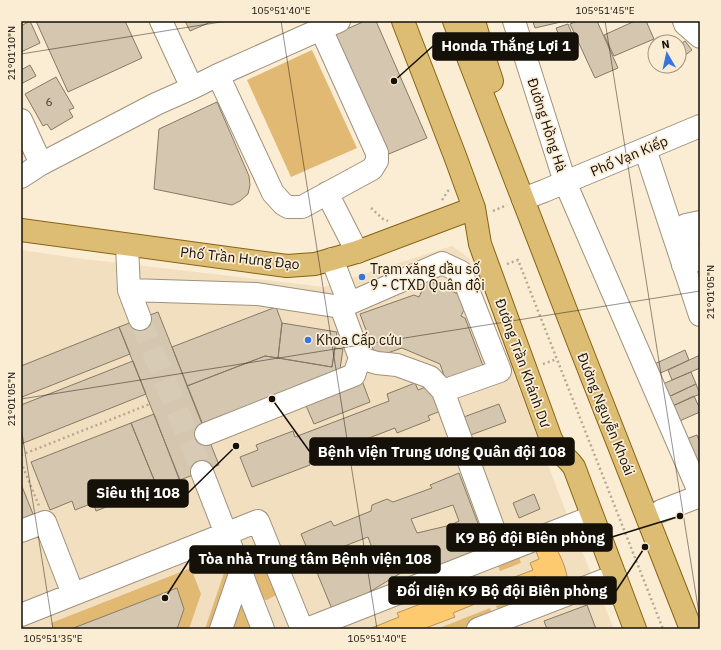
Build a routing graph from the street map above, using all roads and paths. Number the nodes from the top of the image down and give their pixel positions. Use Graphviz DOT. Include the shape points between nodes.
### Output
graph roads {
  1 [pos="161,21"];
  2 [pos="403,21"];
  3 [pos="454,21"];
  4 [pos="474,21"];
  5 [pos="514,21"];
  6 [pos="684,21"];
  7 [pos="330,25"];
  8 [pos="700,37"];
  9 [pos="218,75"];
  10 [pos="192,88"];
  11 [pos="21,120"];
  12 [pos="700,126"];
  13 [pos="645,149"];
  14 [pos="41,164"];
  15 [pos="21,177"];
  16 [pos="565,182"];
  17 [pos="327,193"];
  18 [pos="530,197"];
  19 [pos="474,208"];
  20 [pos="700,222"];
  21 [pos="21,230"];
  22 [pos="676,242"];
  23 [pos="127,245"];
  24 [pos="358,252"];
  25 [pos="332,259"];
  26 [pos="692,260"];
  27 [pos="489,270"];
  28 [pos="129,290"];
  29 [pos="345,305"];
  30 [pos="699,310"];
  31 [pos="140,319"];
  32 [pos="360,358"];
  33 [pos="443,391"];
  34 [pos="150,404"];
  35 [pos="206,434"];
  36 [pos="21,455"];
  37 [pos="21,462"];
  38 [pos="202,472"];
  39 [pos="700,495"];
  40 [pos="661,511"];
  41 [pos="592,517"];
  42 [pos="45,522"];
  43 [pos="21,531"];
  44 [pos="226,534"];
  45 [pos="502,552"];
  46 [pos="241,570"];
  47 [pos="615,576"];
  48 [pos="73,594"];
  49 [pos="700,611"];
  50 [pos="21,615"];
  51 [pos="221,629"];
  52 [pos="264,629"];
  53 [pos="302,629"];
  54 [pos="307,629"];
  55 [pos="478,629"];
  56 [pos="635,629"];
  57 [pos="663,629"];
  58 [pos="691,629"];
  1 -- 10 [label="street"];
  2 -- 19 [label="main road, Đường Trần Khánh Dư"];
  3 -- 18 [label="main road"];
  4 -- 18 [label="main road"];
  5 -- 16 [label="street, Đường Hồng Hà"];
  6 -- 8 [label="street"];
  7 -- 9 [label="street"];
  7 -- 17 [label="street" via="377,153 377,161 372,169"];
  9 -- 10 [label="street"];
  9 -- 17 [label="street" via="273,193 283,204 288,207 302,206"];
  10 -- 14 [label="street"];
  11 -- 14 [label="street"];
  12 -- 13 [label="street, Phố Vạn Kiếp"];
  13 -- 16 [label="street, Phố Vạn Kiếp"];
  13 -- 22 [label="street"];
  14 -- 15 [label="street"];
  16 -- 18 [label="street, Phố Vạn Kiếp"];
  16 -- 39 [label="street"];
  17 -- 24 [label="street"];
  18 -- 40 [label="main road, Đường Nguyễn Khoái" via="593,342"];
  18 -- 58 [label="main road, Đường Nguyễn Khoái" via="577,339"];
  19 -- 24 [label="main road, Phố Trần Hưng Đạo"];
  19 -- 27 [label="main road, Đường Trần Khánh Dư" via="480,244"];
  20 -- 22 [label="street" via="686,225 689,238"];
  21 -- 23 [label="main road, Phố Trần Hưng Đạo"];
  22 -- 26 [label="street"];
  23 -- 25 [label="main road, Phố Trần Hưng Đạo" via="287,266 315,264"];
  23 -- 28 [label="street"];
  24 -- 25 [label="main road, Phố Trần Hưng Đạo"];
  25 -- 29 [label="street"];
  26 -- 30 [label="street"];
  27 -- 41 [label="main road, Đường Trần Khánh Dư" via="550,439 574,467"];
  27 -- 57 [label="path" via="518,260"];
  28 -- 29 [label="street" via="258,294"];
  28 -- 31 [label="street"];
  29 -- 32 [label="street"];
  29 -- 33 [label="street" via="442,263 461,272 500,371"];
  32 -- 33 [label="street" via="397,365 430,377"];
  32 -- 35 [label="street" via="354,375"];
  33 -- 45 [label="street"];
  34 -- 36 [label="path"];
  37 -- 42 [label="path"];
  38 -- 44 [label="street"];
  39 -- 40 [label="street"];
  40 -- 49 [label="main road, Đường Nguyễn Khoái"];
  41 -- 45 [label="street"];
  41 -- 47 [label="main road, Đường Trần Khánh Dư"];
  42 -- 43 [label="street"];
  42 -- 48 [label="street"];
  44 -- 46 [label="street"];
  44 -- 48 [label="street"];
  44 -- 53 [label="street" via="258,521"];
  45 -- 54 [label="street"];
  46 -- 51 [label="street"];
  46 -- 52 [label="street"];
  47 -- 55 [label="street"];
  47 -- 56 [label="main road, Đường Trần Khánh Dư"];
  48 -- 50 [label="street"];
}
